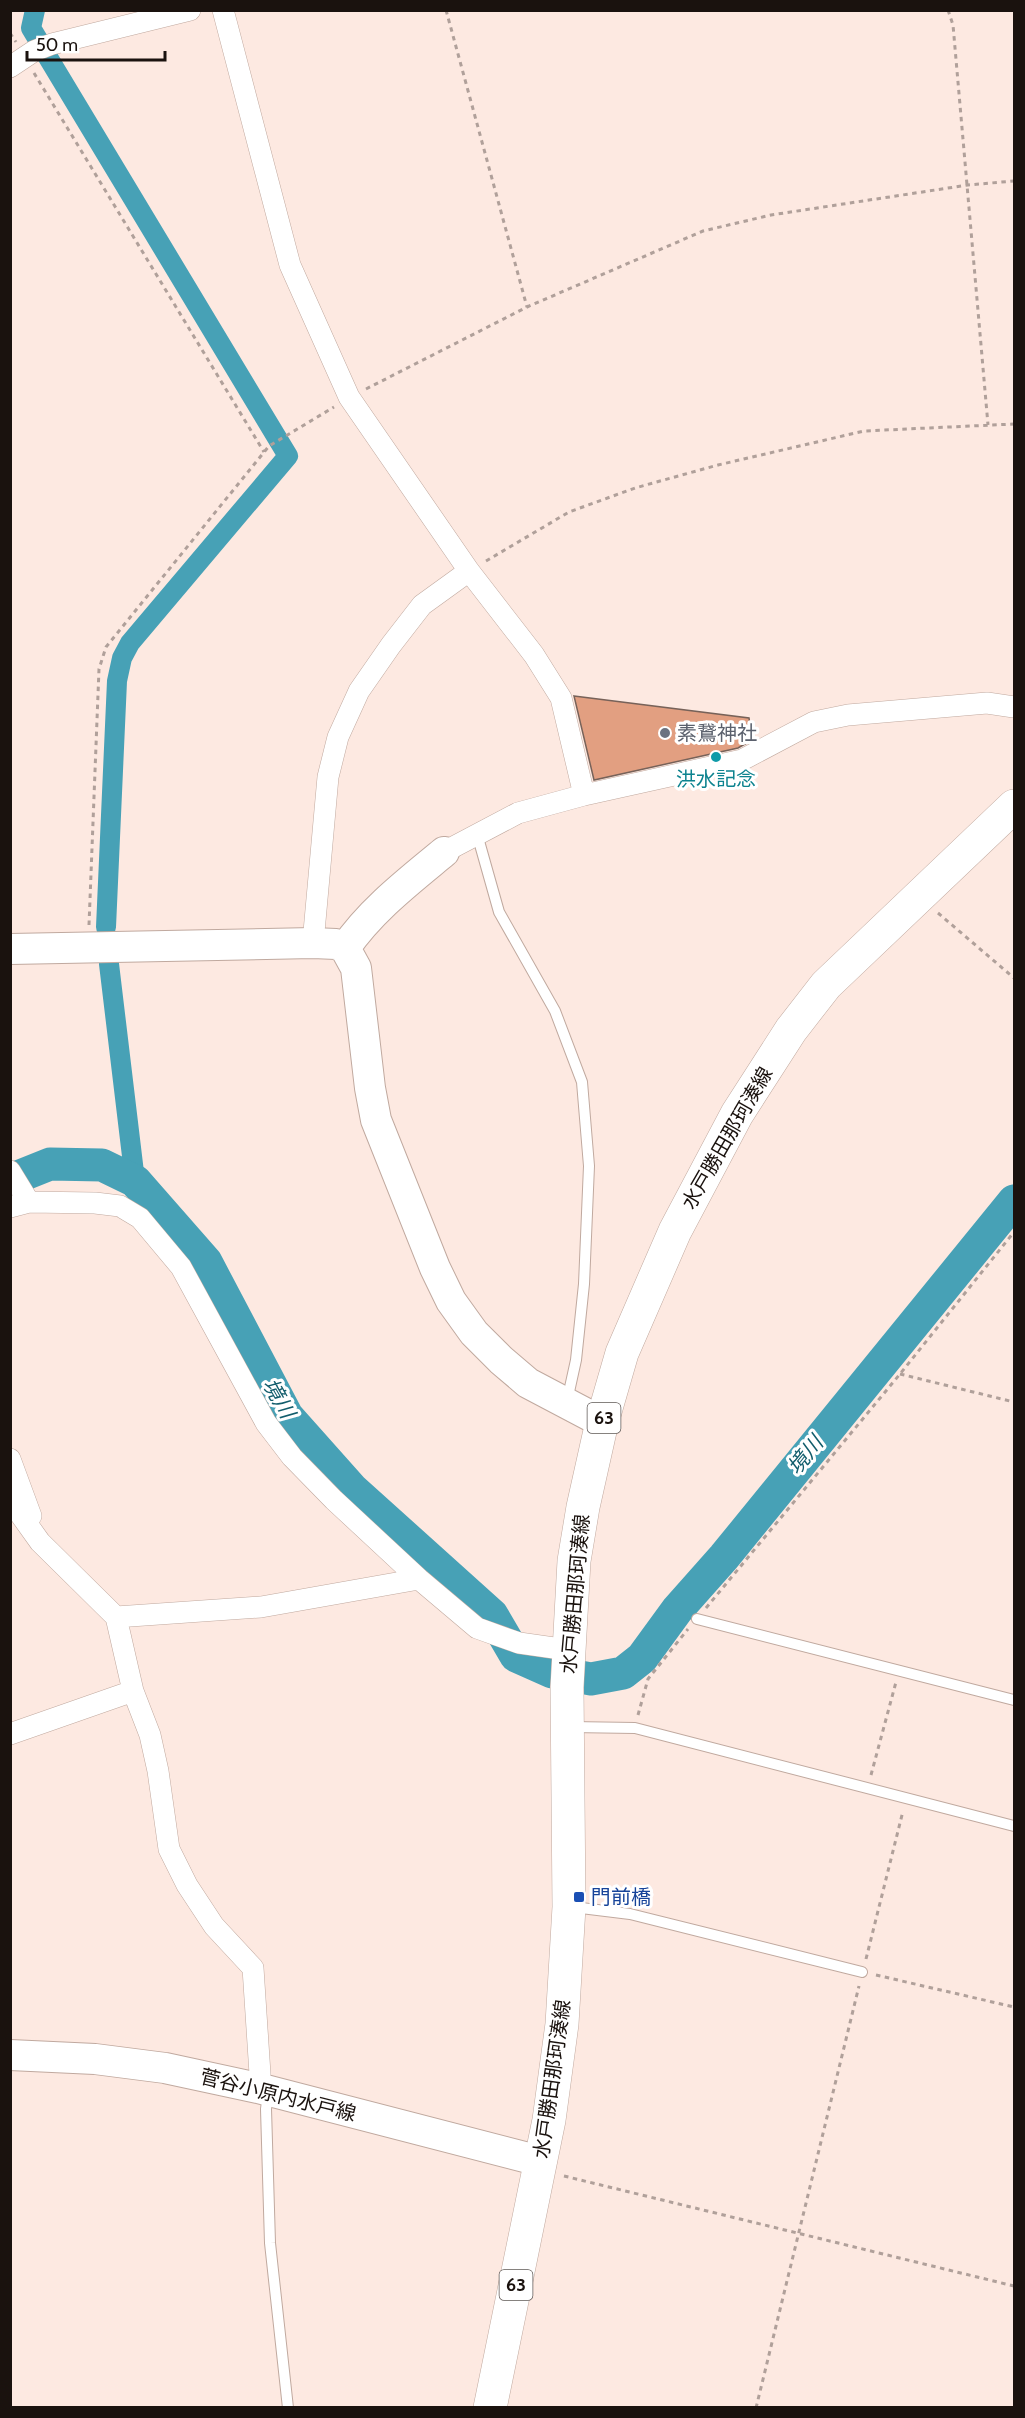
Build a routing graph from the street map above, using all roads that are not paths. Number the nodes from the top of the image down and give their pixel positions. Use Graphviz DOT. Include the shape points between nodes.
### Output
graph roads {
  1 [pos="190,10"];
  2 [pos="223,10"];
  3 [pos="18,62"];
  4 [pos="469,571"];
  5 [pos="1014,707"];
  6 [pos="584,795"];
  7 [pos="1014,806"];
  8 [pos="477,834"];
  9 [pos="444,852"];
  10 [pos="313,943"];
  11 [pos="345,948"];
  12 [pos="10,949"];
  13 [pos="10,1171"];
  14 [pos="20,1199"];
  15 [pos="567,1405"];
  16 [pos="602,1422"];
  17 [pos="10,1459"];
  18 [pos="10,1500"];
  19 [pos="40,1542"];
  20 [pos="419,1579"];
  21 [pos="116,1617"];
  22 [pos="697,1619"];
  23 [pos="568,1650"];
  24 [pos="133,1691"];
  25 [pos="1014,1700"];
  26 [pos="568,1727"];
  27 [pos="10,1734"];
  28 [pos="1014,1826"];
  29 [pos="569,1907"];
  30 [pos="862,1972"];
  31 [pos="10,2055"];
  32 [pos="263,2090"];
  33 [pos="540,2162"];
  34 [pos="288,2408"];
  35 [pos="490,2408"];
  1 -- 3 [label="street" via="52,44"];
  2 -- 4 [label="street" via="290,265 349,398"];
  4 -- 6 [label="street" via="534,655 561,698"];
  4 -- 10 [label="street" via="422,605 359,691 338,737 328,777"];
  5 -- 6 [label="street" via="987,704 848,715 814,722 742,760"];
  6 -- 8 [label="street" via="518,813"];
  7 -- 16 [label="main road, 水戸勝田那珂湊線 / 63" via="826,986 791,1030 737,1114 675,1231 622,1353"];
  8 -- 9 [label="street"];
  8 -- 15 [label="lane" via="499,912 555,1011 582,1082 589,1166 584,1284"];
  9 -- 11 [label="street" via="400,888 359,928"];
  10 -- 11 [label="street"];
  10 -- 12 [label="street"];
  11 -- 15 [label="street" via="356,968 376,1120 451,1301 501,1360 528,1383"];
  13 -- 14 [label="street"];
  14 -- 20 [label="street" via="120,1206 140,1218 181,1267 266,1423 292,1457"];
  15 -- 16 [label="street"];
  16 -- 23 [label="main road, 水戸勝田那珂湊線 / 63" via="578,1536"];
  17 -- 19 [label="street"];
  18 -- 19 [label="street"];
  19 -- 21 [label="street"];
  20 -- 21 [label="street" via="261,1607"];
  20 -- 23 [label="street" via="477,1628 519,1642"];
  21 -- 24 [label="street"];
  22 -- 25 [label="lane"];
  23 -- 26 [label="main road, 水戸勝田那珂湊線 / 63"];
  24 -- 27 [label="street"];
  24 -- 32 [label="street" via="150,1735 170,1849 187,1885 214,1926 253,1968"];
  26 -- 28 [label="lane" via="635,1728"];
  26 -- 29 [label="main road, 水戸勝田那珂湊線 / 63"];
  29 -- 30 [label="lane" via="630,1914"];
  29 -- 33 [label="main road, 水戸勝田那珂湊線 / 63" via="562,2024"];
  31 -- 32 [label="street, 菅谷小原内水戸線" via="95,2059 165,2068"];
  32 -- 33 [label="street, 菅谷小原内水戸線"];
  32 -- 34 [label="lane" via="270,2243"];
  33 -- 35 [label="main road, 水戸勝田那珂湊線 / 63"];
}
